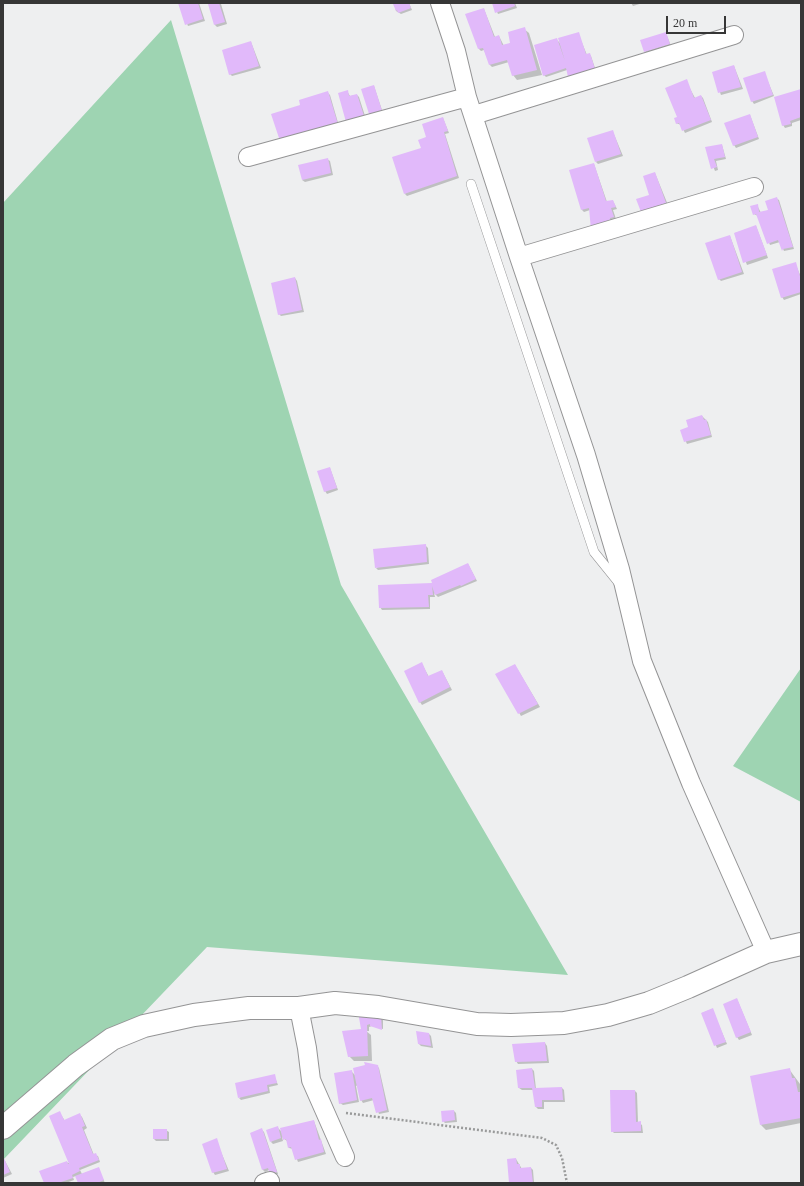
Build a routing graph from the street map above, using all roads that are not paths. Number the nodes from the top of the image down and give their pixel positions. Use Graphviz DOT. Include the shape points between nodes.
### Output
graph roads {
  1 [pos="440,3"];
  2 [pos="734,35"];
  3 [pos="467,96"];
  4 [pos="474,115"];
  5 [pos="248,158"];
  6 [pos="471,184"];
  7 [pos="754,187"];
  8 [pos="519,258"];
  9 [pos="625,591"];
  10 [pos="801,944"];
  11 [pos="766,952"];
  12 [pos="299,1008"];
  13 [pos="3,1128"];
  14 [pos="345,1157"];
  1 -- 3 [label="street"];
  2 -- 4 [label="street"];
  3 -- 4 [label="street"];
  3 -- 5 [label="street"];
  4 -- 8 [label="street"];
  6 -- 9 [label="lane" via="594,552"];
  7 -- 8 [label="street"];
  8 -- 9 [label="street" via="586,455"];
  9 -- 11 [label="street" via="642,661 661,710"];
  10 -- 11 [label="street"];
  11 -- 12 [label="street" via="649,1003 608,1015 564,1023 477,1024 392,1009 335,1003"];
  12 -- 13 [label="street" via="249,1008 194,1015 144,1026 112,1039 94,1052"];
  12 -- 14 [label="street" via="308,1048 311,1080"];
}
